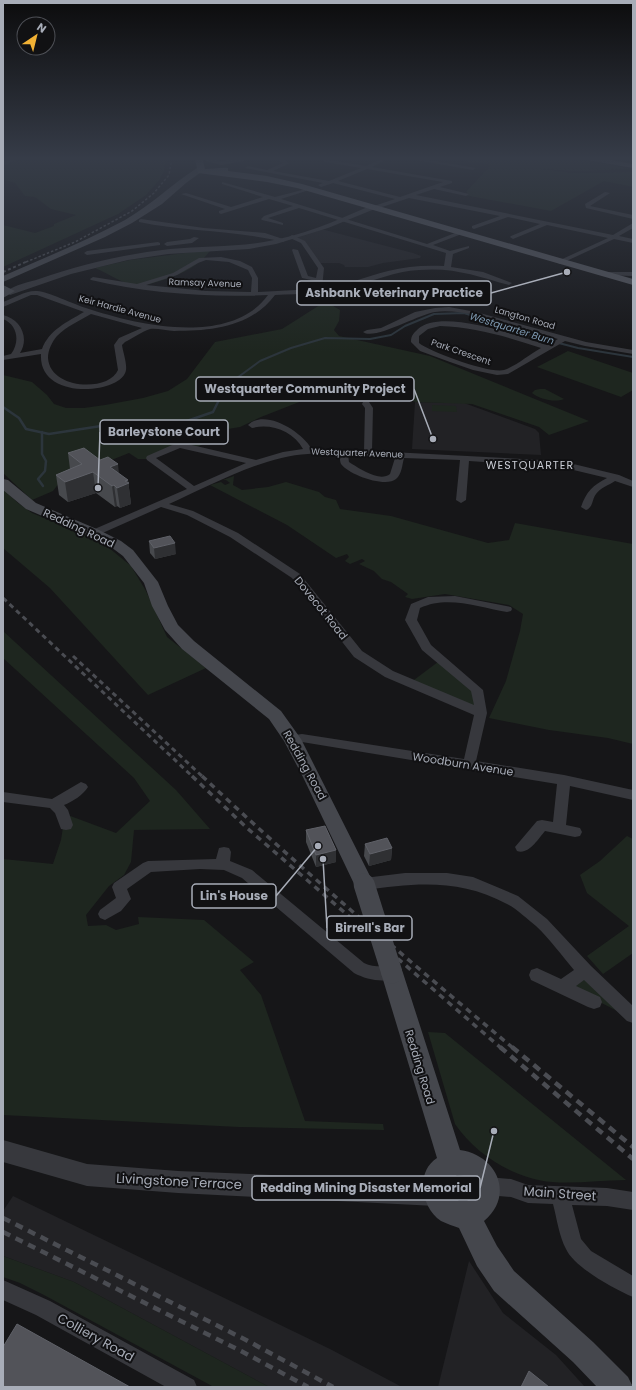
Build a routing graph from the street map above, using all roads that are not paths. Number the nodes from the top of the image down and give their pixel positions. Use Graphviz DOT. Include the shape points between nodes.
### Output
graph roads {
  1 [pos="127,222"];
  2 [pos="147,222"];
  3 [pos="274,222"];
  4 [pos="337,222"];
  5 [pos="349,222"];
  6 [pos="420,222"];
  7 [pos="488,222"];
  8 [pos="541,222"];
  9 [pos="547,223"];
  10 [pos="281,224"];
  11 [pos="633,225"];
  12 [pos="474,227"];
  13 [pos="368,228"];
  14 [pos="387,229"];
  15 [pos="458,233"];
  16 [pos="292,237"];
  17 [pos="513,237"];
  18 [pos="614,237"];
  19 [pos="196,238"];
  20 [pos="283,240"];
  21 [pos="633,241"];
  22 [pos="148,244"];
  23 [pos="158,244"];
  24 [pos="167,244"];
  25 [pos="426,246"];
  26 [pos="467,247"];
  27 [pos="295,250"];
  28 [pos="87,253"];
  29 [pos="156,253"];
  30 [pos="450,253"];
  31 [pos="560,262"];
  32 [pos="447,268"];
  33 [pos="603,274"];
  34 [pos="633,274"];
  35 [pos="3,279"];
  36 [pos="93,279"];
  37 [pos="320,280"];
  38 [pos="509,282"];
  39 [pos="633,282"];
  40 [pos="136,286"];
  41 [pos="318,289"];
  42 [pos="5,291"];
  43 [pos="254,293"];
  44 [pos="273,293"];
  45 [pos="3,305"];
  46 [pos="90,312"];
  47 [pos="3,317"];
  48 [pos="413,324"];
  49 [pos="149,327"];
  50 [pos="367,332"];
  51 [pos="556,343"];
  52 [pos="44,351"];
  53 [pos="633,352"];
  54 [pos="13,357"];
  55 [pos="3,358"];
  56 [pos="366,404"];
  57 [pos="252,425"];
  58 [pos="308,451"];
  59 [pos="343,452"];
  60 [pos="368,453"];
  61 [pos="400,454"];
  62 [pos="464,458"];
  63 [pos="256,463"];
  64 [pos="616,478"];
  65 [pos="3,483"];
  66 [pos="633,484"];
  67 [pos="193,489"];
  68 [pos="461,500"];
  69 [pos="160,504"];
  70 [pos="586,507"];
  71 [pos="94,533"];
  72 [pos="507,610"];
  73 [pos="481,713"];
  74 [pos="292,739"];
  75 [pos="468,764"];
  76 [pos="564,780"];
  77 [pos="82,787"];
  78 [pos="633,795"];
  79 [pos="3,797"];
  80 [pos="53,804"];
  81 [pos="66,825"];
  82 [pos="559,828"];
  83 [pos="575,832"];
  84 [pos="522,847"];
  85 [pos="364,884"];
  86 [pos="105,914"];
  87 [pos="585,971"];
  88 [pos="392,973"];
  89 [pos="537,975"];
  90 [pos="561,987"];
  91 [pos="594,1002"];
  92 [pos="633,1016"];
  93 [pos="11,1154"];
  94 [pos="451,1163"];
  95 [pos="487,1186"];
  96 [pos="436,1194"];
  97 [pos="560,1196"];
  98 [pos="633,1201"];
  99 [pos="467,1215"];
  100 [pos="633,1287"];
  101 [pos="3,1290"];
  102 [pos="187,1387"];
  103 [pos="618,1387"];
  1 -- 35 [label="main road"];
  2 -- 20 [label="street" via="265,235"];
  3 -- 10 [label="street"];
  4 -- 16 [label="street"];
  5 -- 13 [label="street"];
  6 -- 15 [label="main road"];
  7 -- 12 [label="street"];
  8 -- 9 [label="street"];
  9 -- 17 [label="street"];
  9 -- 18 [label="street"];
  11 -- 18 [label="street"];
  13 -- 14 [label="street" via="375,225"];
  13 -- 25 [label="street"];
  15 -- 25 [label="street"];
  15 -- 31 [label="main road"];
  16 -- 20 [label="street"];
  16 -- 37 [label="street" via="303,242 317,261"];
  18 -- 21 [label="street"];
  18 -- 31 [label="street"];
  19 -- 24 [label="street" via="192,241"];
  20 -- 29 [label="street" via="249,246"];
  22 -- 23 [label="street"];
  22 -- 28 [label="street"];
  22 -- 29 [label="street"];
  25 -- 30 [label="street"];
  26 -- 30 [label="street"];
  27 -- 37 [label="street" via="305,278"];
  29 -- 42 [label="street" via="90,266"];
  30 -- 32 [label="street"];
  31 -- 33 [label="main road"];
  32 -- 38 [label="street, Ramsay Avenue" via="484,274"];
  32 -- 41 [label="street, Ramsay Avenue" via="400,270 350,285"];
  33 -- 34 [label="street"];
  33 -- 39 [label="main road"];
  36 -- 40 [label="street, Ramsay Avenue"];
  37 -- 41 [label="street"];
  40 -- 43 [label="street, Ramsay Avenue" via="188,292"];
  40 -- 43 [label="street" via="175,274 199,260 217,259 249,267 256,281"];
  41 -- 44 [label="street, Ramsay Avenue"];
  43 -- 44 [label="street, Ramsay Avenue"];
  44 -- 49 [label="street, Keir Hardie Avenue" via="267,304 250,316 224,325 190,330"];
  45 -- 46 [label="street, Keir Hardie Avenue" via="34,293"];
  46 -- 49 [label="street, Keir Hardie Avenue"];
  46 -- 52 [label="street" via="60,330 49,340"];
  47 -- 54 [label="street" via="14,322 21,337 21,345"];
  48 -- 50 [label="street, Langton Road"];
  48 -- 51 [label="street, Park Crescent" via="456,323"];
  48 -- 51 [label="street, Langton Road" via="426,311 460,310"];
  48 -- 51 [label="street, Park Crescent" via="415,343 423,349 493,373 505,372"];
  49 -- 52 [label="street" via="120,342 118,347 121,374 113,381 100,385 75,386 60,382 46,368"];
  51 -- 53 [label="street, Langton Road" via="585,344"];
  52 -- 54 [label="street"];
  54 -- 55 [label="street"];
  56 -- 60 [label="street" via="369,408"];
  57 -- 58 [label="street" via="257,422 278,424 305,443"];
  58 -- 59 [label="street, Westquarter Avenue"];
  58 -- 63 [label="street, Westquarter Avenue"];
  59 -- 60 [label="street, Westquarter Avenue"];
  59 -- 61 [label="street" via="345,463 354,470 379,480 394,476"];
  60 -- 61 [label="street, Westquarter Avenue"];
  61 -- 62 [label="street, Westquarter Avenue"];
  62 -- 64 [label="street, Westquarter Avenue" via="561,464"];
  62 -- 68 [label="street"];
  63 -- 67 [label="street, Westquarter Avenue"];
  63 -- 67 [label="street" via="179,445 150,458"];
  64 -- 66 [label="street, Westquarter Avenue"];
  64 -- 70 [label="street" via="590,493"];
  65 -- 71 [label="main road, Redding Road" via="31,506"];
  67 -- 69 [label="street, Westquarter Avenue"];
  69 -- 71 [label="street, Westquarter Avenue"];
  69 -- 73 [label="street, Dovecot Road" via="190,513 234,535 296,576 358,654 389,674"];
  71 -- 74 [label="main road, Redding Road" via="128,553 151,582 171,627 188,645 275,715"];
  72 -- 73 [label="street" via="456,599 428,600 415,606 411,620 426,646 477,690"];
  73 -- 75 [label="street"];
  74 -- 75 [label="street, Woodburn Avenue" via="302,738"];
  74 -- 85 [label="main road, Redding Road"];
  75 -- 76 [label="street, Woodburn Avenue"];
  76 -- 78 [label="street, Woodburn Avenue"];
  76 -- 82 [label="street"];
  77 -- 80 [label="street"];
  79 -- 80 [label="street"];
  80 -- 81 [label="street" via="61,810"];
  82 -- 83 [label="street"];
  82 -- 84 [label="street" via="542,825"];
  85 -- 87 [label="street" via="405,879 447,879 473,883 513,900 542,923"];
  85 -- 88 [label="main road, Redding Road, bridge"];
  86 -- 88 [label="street" via="124,898 119,887 134,871 148,867 200,864 223,859 247,874 368,974"];
  87 -- 90 [label="street"];
  87 -- 92 [label="street"];
  88 -- 94 [label="main road, Redding Road"];
  89 -- 90 [label="street"];
  90 -- 91 [label="street"];
  93 -- 96 [label="street, Livingstone Terrace" via="87,1175 178,1182"];
  94 -- 95 [label="main road" via="462,1162 471,1165 481,1174"];
  94 -- 96 [label="main road" via="440,1170 436,1178"];
  95 -- 97 [label="street, Main Street" via="511,1188 528,1194"];
  95 -- 99 [label="main road" via="484,1203 479,1210"];
  96 -- 99 [label="main road" via="446,1209"];
  97 -- 98 [label="street, Main Street" via="607,1197"];
  97 -- 100 [label="street" via="573,1244 584,1258"];
  99 -- 103 [label="main road" via="487,1256 504,1281"];
  101 -- 102 [label="street, Colliery Road" via="43,1308"];
}
